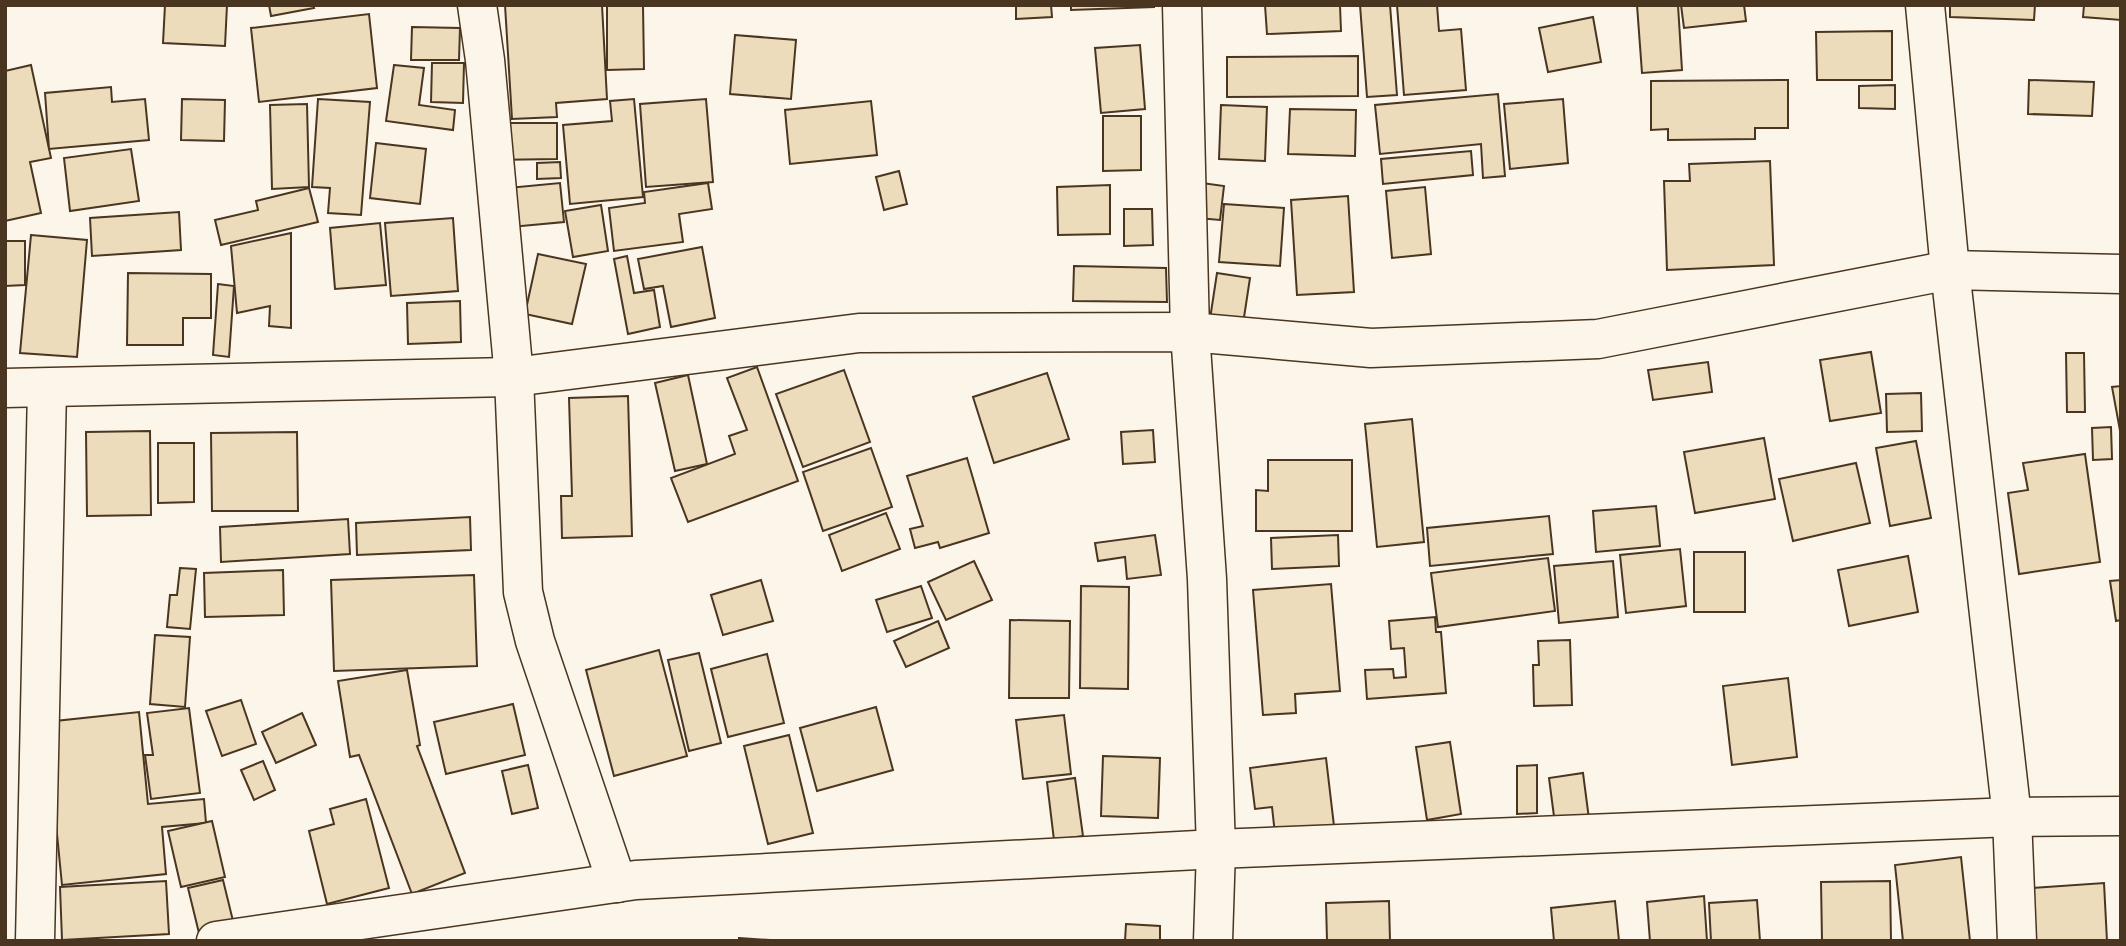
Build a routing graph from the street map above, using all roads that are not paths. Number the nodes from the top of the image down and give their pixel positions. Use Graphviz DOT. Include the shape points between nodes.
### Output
graph roads {
  1 [pos="477,5"];
  2 [pos="1182,5"];
  3 [pos="1926,5"];
  4 [pos="1950,270"];
  5 [pos="2121,274"];
  6 [pos="1191,332"];
  7 [pos="514,377"];
  8 [pos="5,388"];
  9 [pos="47,389"];
  10 [pos="2121,816"];
  11 [pos="2012,817"];
  12 [pos="1216,849"];
  13 [pos="617,883"];
  14 [pos="35,941"];
  15 [pos="216,941"];
  16 [pos="1213,941"];
  17 [pos="2017,941"];
  1 -- 7 [label="street"];
  2 -- 6 [label="street"];
  3 -- 4 [label="street"];
  4 -- 5 [label="street"];
  4 -- 6 [label="street" via="1598,339 1371,348"];
  4 -- 11 [label="street"];
  6 -- 7 [label="street" via="859,333"];
  6 -- 12 [label="street" via="1207,579"];
  7 -- 9 [label="street"];
  7 -- 13 [label="street" via="523,592 535,641"];
  8 -- 9 [label="street"];
  9 -- 14 [label="street"];
  10 -- 11 [label="street"];
  11 -- 12 [label="street"];
  11 -- 17 [label="street"];
  12 -- 13 [label="street"];
  12 -- 16 [label="street"];
  13 -- 15 [label="street"];
}
